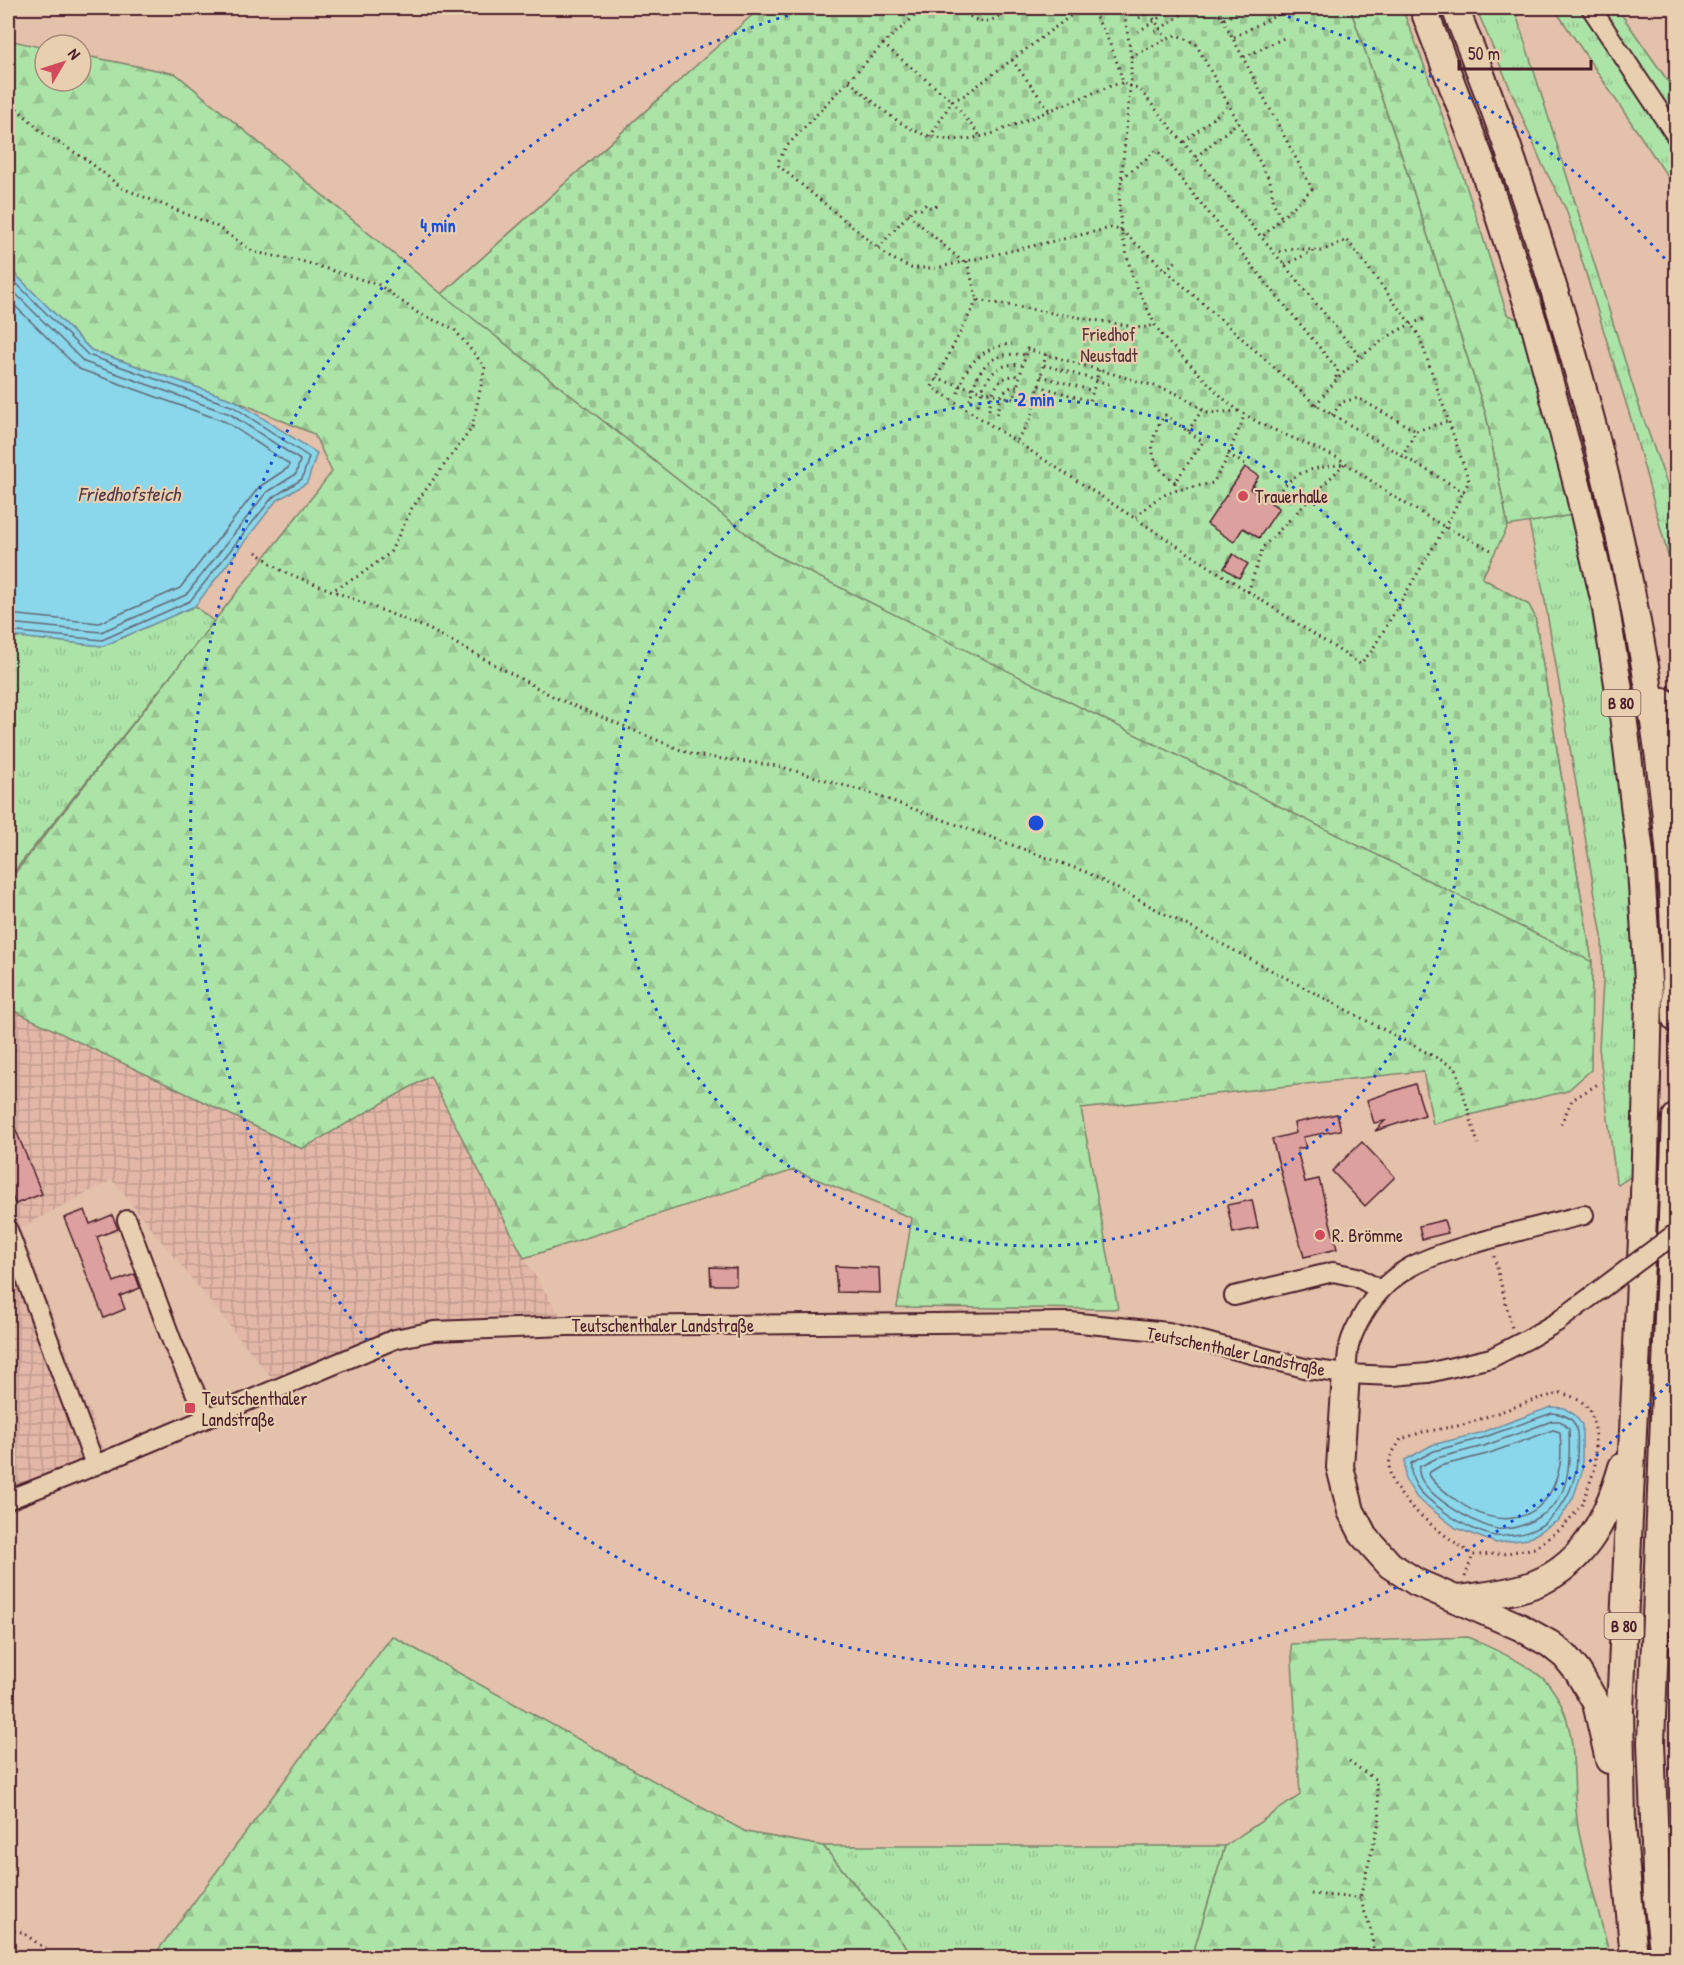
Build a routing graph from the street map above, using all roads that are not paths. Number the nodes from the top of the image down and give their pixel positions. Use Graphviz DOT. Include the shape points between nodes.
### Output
graph roads {
  1 [pos="1423,8"];
  2 [pos="1455,8"];
  3 [pos="1591,8"];
  4 [pos="1677,136"];
  5 [pos="1630,585"];
  6 [pos="1677,742"];
  7 [pos="1677,1019"];
  8 [pos="1677,1117"];
  9 [pos="1584,1215"];
  10 [pos="127,1220"];
  11 [pos="8,1230"];
  12 [pos="1677,1233"];
  13 [pos="1380,1290"];
  14 [pos="1234,1296"];
  15 [pos="1346,1374"];
  16 [pos="207,1418"];
  17 [pos="1634,1426"];
  18 [pos="95,1465"];
  19 [pos="8,1500"];
  20 [pos="1458,1599"];
  21 [pos="1622,1825"];
  22 [pos="1634,1958"];
  23 [pos="1664,1958"];
  1 -- 17 [label="highway, B 80" via="1480,161 1535,327 1605,603 1623,715 1640,853 1648,997"];
  2 -- 5 [label="highway, B 80" via="1507,145 1563,319"];
  3 -- 4 [label="street"];
  5 -- 6 [label="highway"];
  5 -- 7 [label="highway, B 80" via="1645,663 1668,837"];
  8 -- 23 [label="highway, B 80" via="1651,1730 1657,1897"];
  9 -- 13 [label="street, Teutschenthaler Landstraße" via="1425,1258"];
  10 -- 16 [label="street" via="173,1344"];
  11 -- 18 [label="street"];
  12 -- 15 [label="street, Teutschenthaler Landstraße, bridge" via="1557,1322 1507,1350 1468,1365 1412,1375"];
  13 -- 14 [label="street" via="1357,1276 1333,1272"];
  13 -- 15 [label="street, Teutschenthaler Landstraße" via="1356,1326"];
  15 -- 16 [label="street, Teutschenthaler Landstraße" via="1308,1369 1168,1332 1070,1322 469,1329 395,1339"];
  15 -- 20 [label="highway" via="1340,1467 1356,1524 1380,1555 1403,1574"];
  16 -- 18 [label="street, Teutschenthaler Landstraße"];
  17 -- 20 [label="highway" via="1605,1517 1578,1555 1554,1575 1527,1587"];
  17 -- 21 [label="highway, B 80" via="1620,1710"];
  18 -- 19 [label="street, Teutschenthaler Landstraße"];
  20 -- 21 [label="highway" via="1535,1635 1565,1656 1578,1672 1599,1712"];
  21 -- 22 [label="highway, B 80"];
}
